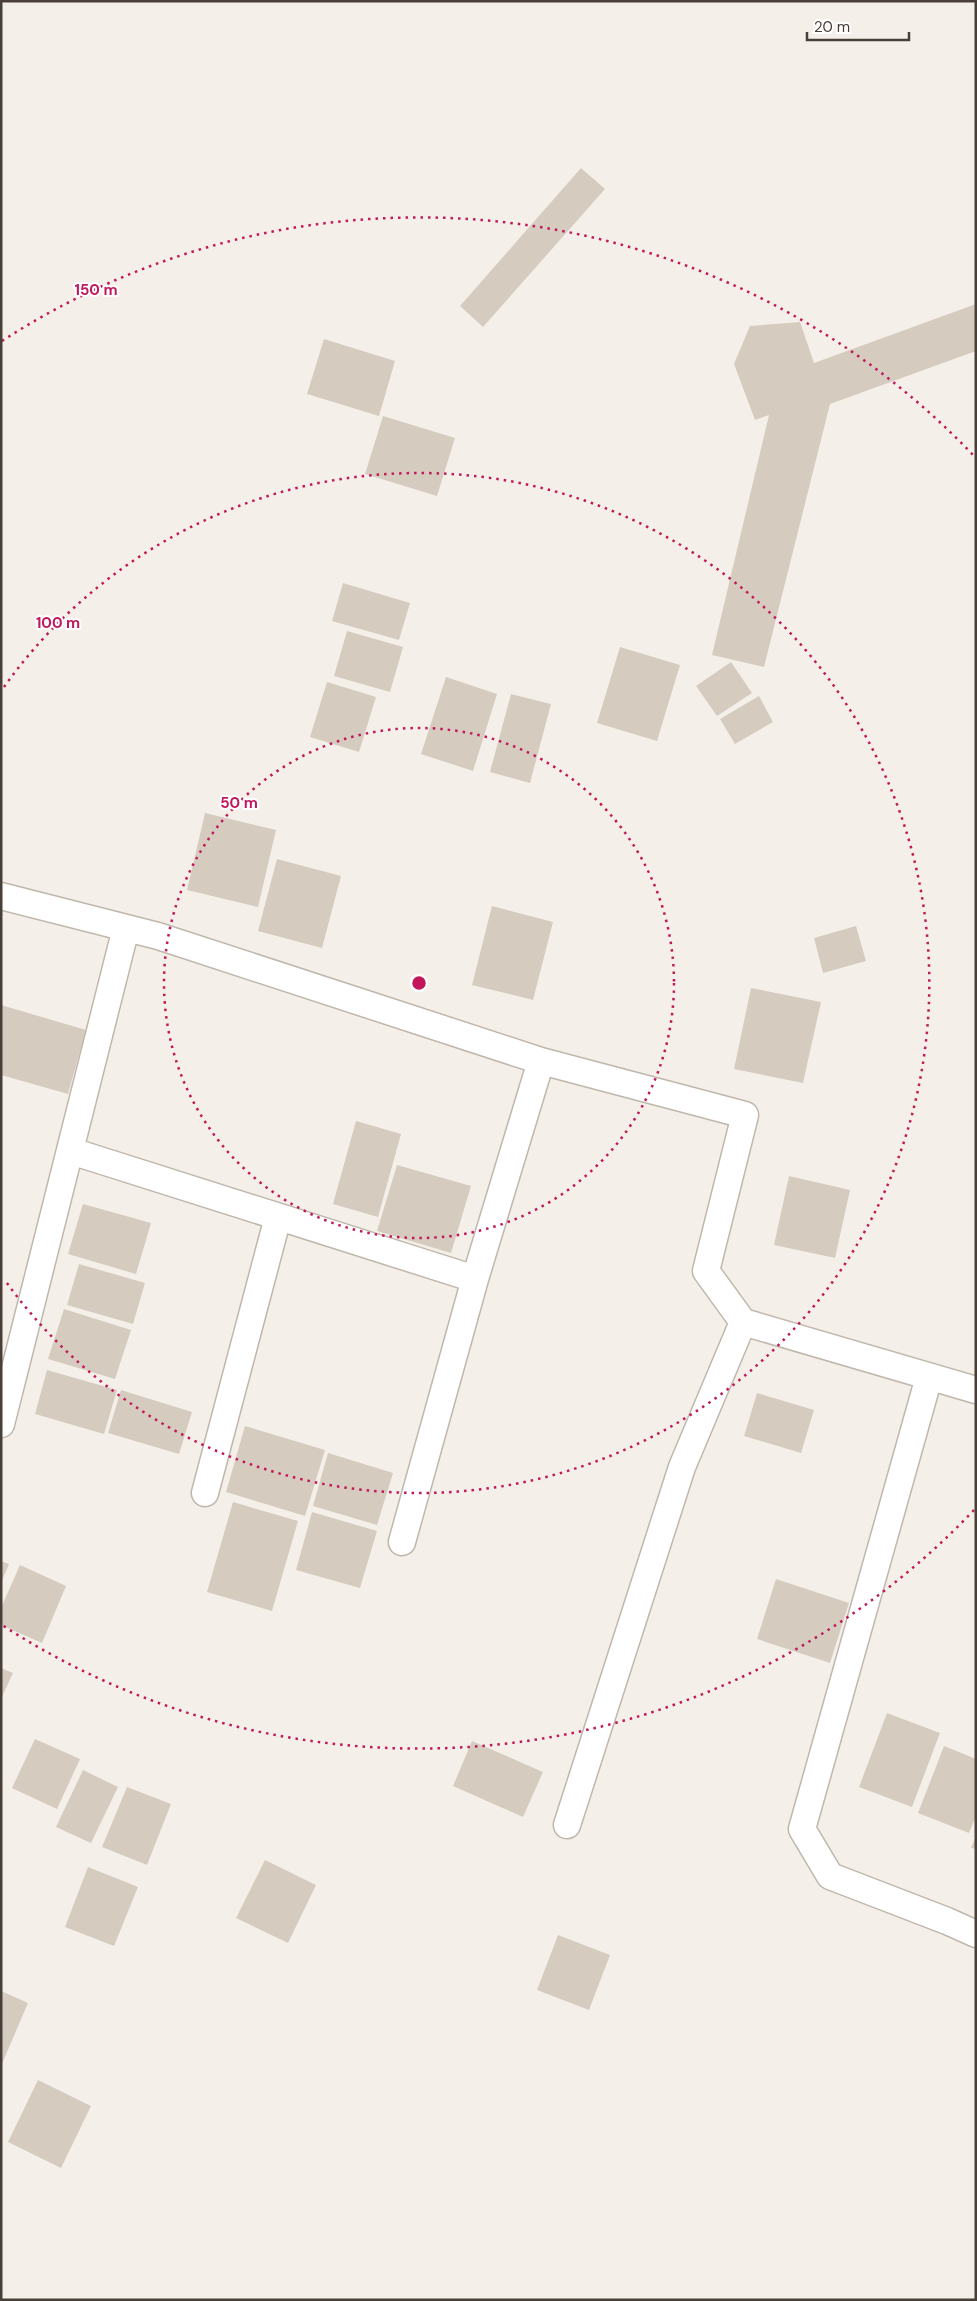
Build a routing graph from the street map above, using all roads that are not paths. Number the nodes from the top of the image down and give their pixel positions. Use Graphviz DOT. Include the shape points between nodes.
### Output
graph roads {
  1 [pos="1,896"];
  2 [pos="126,928"];
  3 [pos="541,1061"];
  4 [pos="71,1151"];
  5 [pos="278,1217"];
  6 [pos="475,1279"];
  7 [pos="744,1322"];
  8 [pos="929,1377"];
  9 [pos="976,1390"];
  10 [pos="1,1424"];
  11 [pos="204,1493"];
  12 [pos="402,1542"];
  13 [pos="566,1825"];
  14 [pos="976,1934"];
  1 -- 2 [label="street"];
  2 -- 3 [label="street"];
  2 -- 4 [label="street"];
  3 -- 6 [label="street"];
  3 -- 7 [label="street" via="745,1115 706,1271"];
  4 -- 5 [label="street"];
  4 -- 10 [label="street"];
  5 -- 6 [label="street"];
  5 -- 11 [label="street"];
  6 -- 12 [label="street"];
  7 -- 8 [label="street"];
  7 -- 13 [label="street" via="682,1467"];
  8 -- 9 [label="street"];
  8 -- 14 [label="street" via="802,1829 830,1876"];
}
